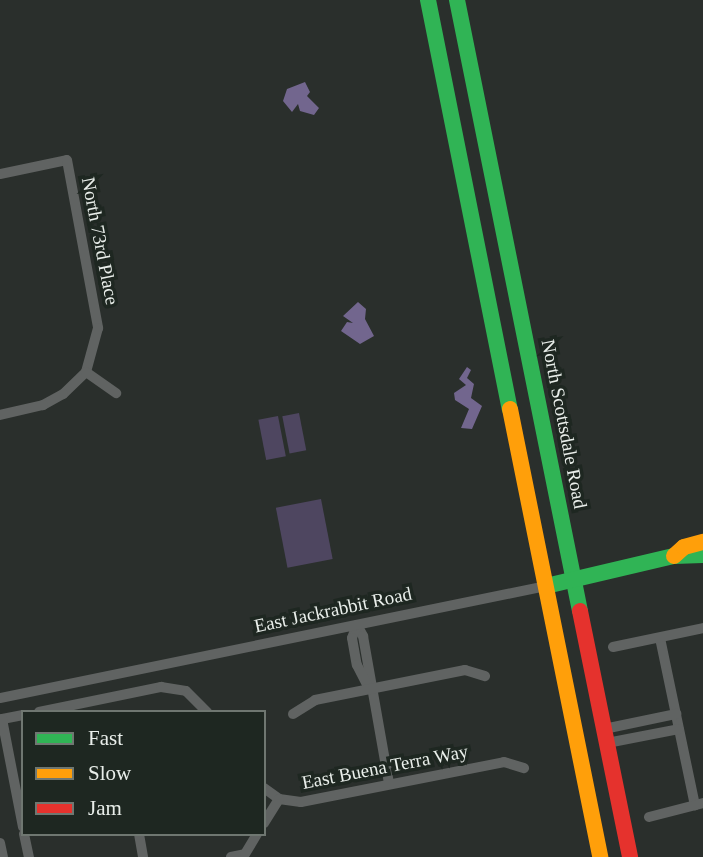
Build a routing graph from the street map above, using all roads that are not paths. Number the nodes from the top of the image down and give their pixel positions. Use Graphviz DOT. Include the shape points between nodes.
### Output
graph roads {
  1 [pos="428,0"];
  2 [pos="457,0"];
  3 [pos="0,174"];
  4 [pos="512,270"];
  5 [pos="483,273"];
  6 [pos="527,342"];
  7 [pos="498,348"];
  8 [pos="86,372"];
  9 [pos="116,393"];
  10 [pos="0,415"];
  11 [pos="703,542"];
  12 [pos="703,555"];
  13 [pos="674,556"];
  14 [pos="574,579"];
  15 [pos="546,586"];
  16 [pos="356,625"];
  17 [pos="703,628"];
  18 [pos="660,638"];
  19 [pos="613,647"];
  20 [pos="485,676"];
  21 [pos="369,689"];
  22 [pos="0,698"];
  23 [pos="49,710"];
  24 [pos="205,710"];
  25 [pos="676,714"];
  26 [pos="21,715"];
  27 [pos="293,715"];
  28 [pos="679,729"];
  29 [pos="606,736"];
  30 [pos="524,768"];
  31 [pos="388,784"];
  32 [pos="266,789"];
  33 [pos="279,799"];
  34 [pos="699,804"];
  35 [pos="21,817"];
  36 [pos="649,817"];
  37 [pos="266,820"];
  38 [pos="24,836"];
  39 [pos="139,836"];
  40 [pos="256,836"];
  41 [pos="0,842"];
  42 [pos="3,857"];
  43 [pos="29,857"];
  44 [pos="143,857"];
  45 [pos="231,857"];
  46 [pos="600,857"];
  47 [pos="630,857"];
  1 -- 5 [label="main road"];
  2 -- 4 [label="main road, North Scottsdale Road"];
  3 -- 8 [label="street, North 73rd Place" via="67,160 98,328"];
  4 -- 5 [label="main road"];
  4 -- 6 [label="main road, North Scottsdale Road"];
  5 -- 7 [label="main road"];
  6 -- 7 [label="main road"];
  6 -- 14 [label="main road, North Scottsdale Road"];
  7 -- 15 [label="main road"];
  8 -- 9 [label="street"];
  8 -- 10 [label="street" via="43,405"];
  11 -- 13 [label="main road, East Jackrabbit Road" via="684,547"];
  12 -- 13 [label="main road, East Jackrabbit Road"];
  13 -- 14 [label="main road, East Jackrabbit Road"];
  14 -- 15 [label="main road, East Jackrabbit Road"];
  14 -- 29 [label="main road, North Scottsdale Road"];
  15 -- 16 [label="street, East Jackrabbit Road"];
  15 -- 46 [label="main road"];
  16 -- 21 [label="street" via="352,638 357,665"];
  16 -- 22 [label="street, East Jackrabbit Road"];
  17 -- 18 [label="street"];
  18 -- 19 [label="street"];
  18 -- 25 [label="street"];
  20 -- 21 [label="street" via="466,670"];
  21 -- 27 [label="street" via="315,700"];
  21 -- 31 [label="street"];
  23 -- 24 [label="street" via="161,687 186,691"];
  25 -- 28 [label="street"];
  25 -- 29 [label="street"];
  26 -- 35 [label="street" via="2,719"];
  28 -- 29 [label="street"];
  28 -- 34 [label="street"];
  29 -- 47 [label="main road, North Scottsdale Road"];
  30 -- 31 [label="street, East Buena Terra Way" via="504,762"];
  31 -- 33 [label="street, East Buena Terra Way" via="302,802"];
  32 -- 33 [label="street"];
  33 -- 37 [label="street, East Buena Terra Way"];
  34 -- 36 [label="street"];
  38 -- 43 [label="street"];
  39 -- 44 [label="street"];
  40 -- 45 [label="street" via="245,854"];
  41 -- 42 [label="street"];
}
